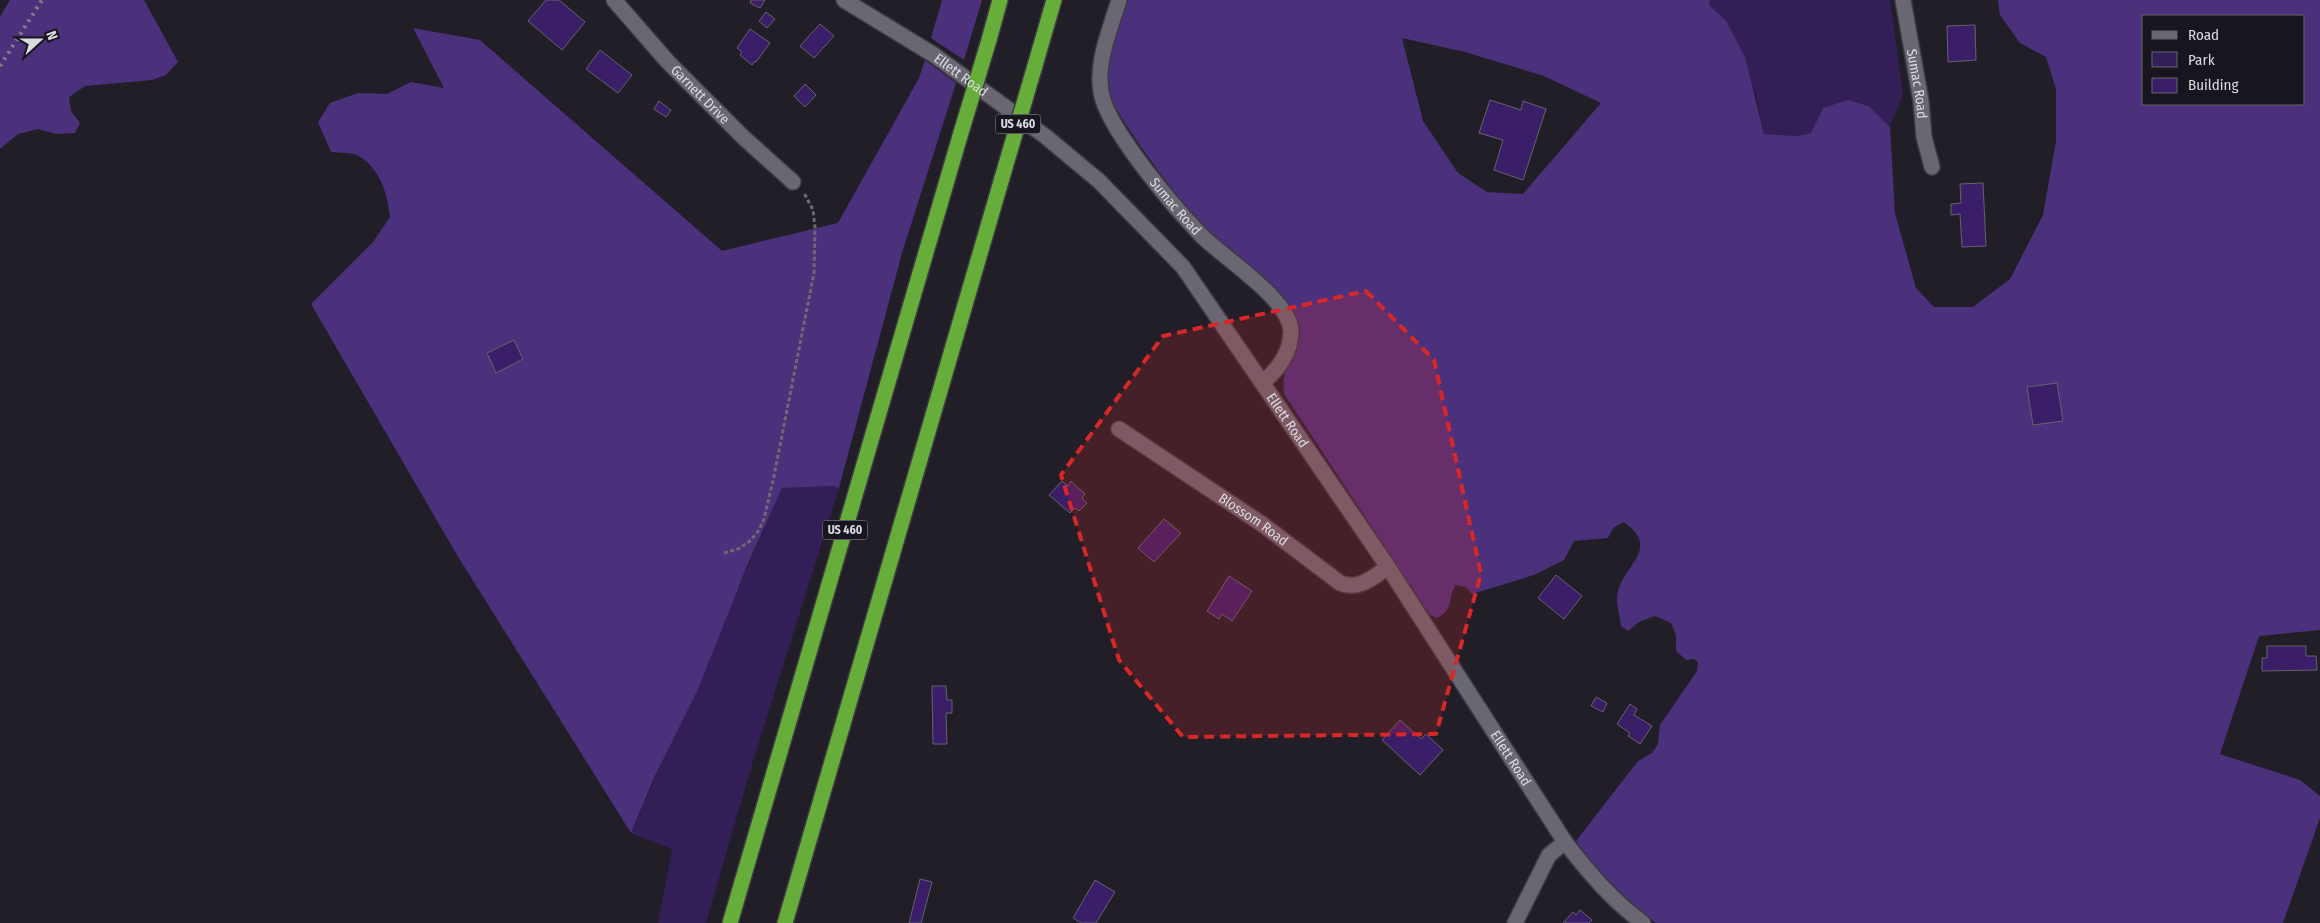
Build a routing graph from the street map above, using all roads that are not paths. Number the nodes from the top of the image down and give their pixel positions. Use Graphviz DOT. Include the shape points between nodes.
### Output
graph roads {
  1 [pos="614,0"];
  2 [pos="844,0"];
  3 [pos="1000,0"];
  4 [pos="1054,0"];
  5 [pos="1119,0"];
  6 [pos="1903,0"];
  7 [pos="1932,167"];
  8 [pos="793,182"];
  9 [pos="1263,382"];
  10 [pos="1119,429"];
  11 [pos="1388,567"];
  12 [pos="1565,842"];
  13 [pos="730,923"];
  14 [pos="785,923"];
  15 [pos="1515,923"];
  16 [pos="1643,923"];
  1 -- 8 [label="street, Garnett Drive" via="668,62 743,138"];
  2 -- 9 [label="street, Ellett Road" via="934,56 1045,136 1099,181 1183,266"];
  3 -- 13 [label="highway, US 460, bridge"];
  4 -- 14 [label="highway, US 460, bridge"];
  5 -- 9 [label="street, Sumac Road" via="1104,49 1100,74 1103,99 1131,148 1189,221 1272,297 1284,312 1291,330 1286,352 1277,370"];
  6 -- 7 [label="street, Sumac Road" via="1924,137"];
  9 -- 11 [label="street, Ellett Road"];
  10 -- 11 [label="street, Blossom Road" via="1262,524 1340,583 1361,585"];
  11 -- 12 [label="street, Ellett Road"];
  12 -- 15 [label="street" via="1549,855"];
  12 -- 16 [label="street, Ellett Road" via="1591,875"];
}
